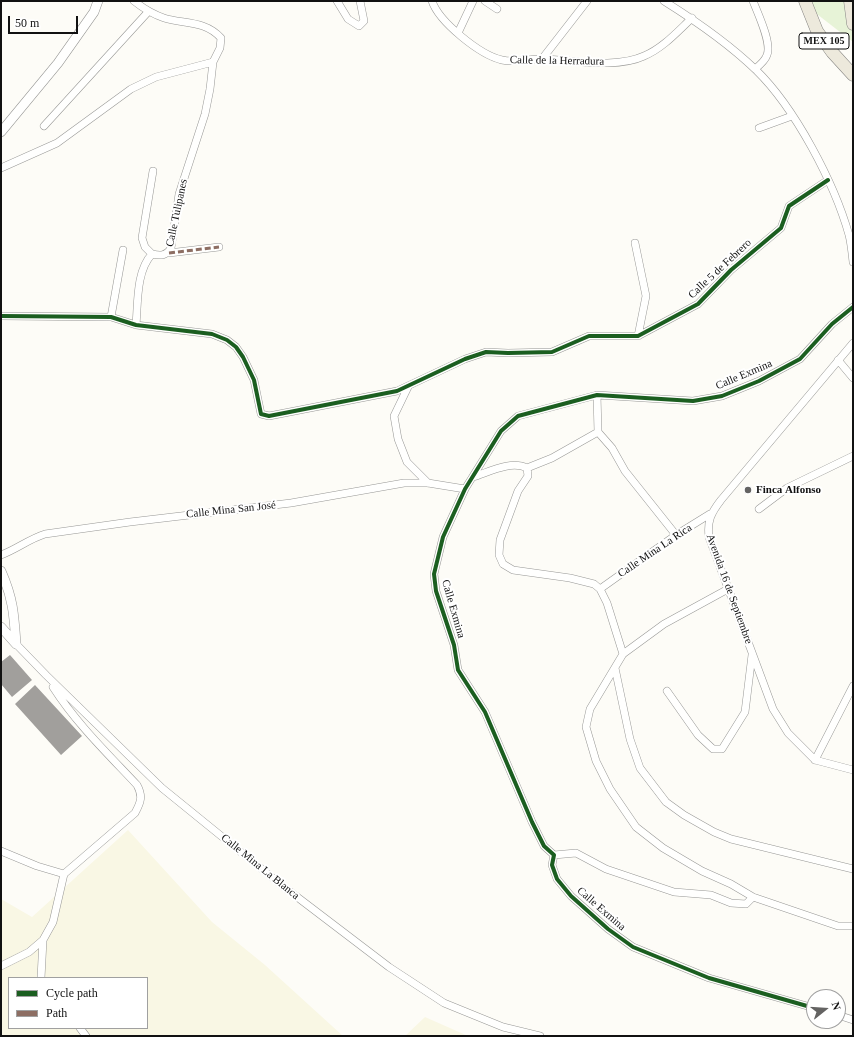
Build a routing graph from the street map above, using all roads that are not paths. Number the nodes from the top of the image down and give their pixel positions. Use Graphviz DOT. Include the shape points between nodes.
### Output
graph roads {
  1 [pos="98,1"];
  2 [pos="134,1"];
  3 [pos="337,1"];
  4 [pos="360,1"];
  5 [pos="432,1"];
  6 [pos="473,1"];
  7 [pos="485,1"];
  8 [pos="587,1"];
  9 [pos="664,1"];
  10 [pos="753,1"];
  11 [pos="805,1"];
  12 [pos="850,1"];
  13 [pos="498,9"];
  14 [pos="148,12"];
  15 [pos="692,18"];
  16 [pos="853,24"];
  17 [pos="458,33"];
  18 [pos="542,59"];
  19 [pos="212,62"];
  20 [pos="755,69"];
  21 [pos="853,75"];
  22 [pos="792,116"];
  23 [pos="44,126"];
  24 [pos="759,128"];
  25 [pos="1,132"];
  26 [pos="1,168"];
  27 [pos="153,171"];
  28 [pos="828,180"];
  29 [pos="635,243"];
  30 [pos="219,247"];
  31 [pos="123,250"];
  32 [pos="168,253"];
  33 [pos="152,254"];
  34 [pos="853,262"];
  35 [pos="853,307"];
  36 [pos="1,316"];
  37 [pos="111,317"];
  38 [pos="136,325"];
  39 [pos="638,336"];
  40 [pos="853,343"];
  41 [pos="838,360"];
  42 [pos="853,378"];
  43 [pos="408,387"];
  44 [pos="597,395"];
  45 [pos="598,432"];
  46 [pos="853,456"];
  47 [pos="527,468"];
  48 [pos="473,477"];
  49 [pos="428,483"];
  50 [pos="465,489"];
  51 [pos="758,509"];
  52 [pos="710,514"];
  53 [pos="676,535"];
  54 [pos="1,554"];
  55 [pos="1,570"];
  56 [pos="600,588"];
  57 [pos="728,589"];
  58 [pos="1,627"];
  59 [pos="16,644"];
  60 [pos="752,653"];
  61 [pos="623,654"];
  62 [pos="615,668"];
  63 [pos="46,675"];
  64 [pos="853,686"];
  65 [pos="667,691"];
  66 [pos="816,760"];
  67 [pos="853,770"];
  68 [pos="1,851"];
  69 [pos="554,855"];
  70 [pos="853,869"];
  71 [pos="64,874"];
  72 [pos="753,897"];
  73 [pos="853,926"];
  74 [pos="43,940"];
  75 [pos="1,966"];
  76 [pos="41,977"];
  77 [pos="806,1006"];
  78 [pos="540,1036"];
  1 -- 25 [label="street" via="94,12 58,63"];
  2 -- 14 [label="street"];
  3 -- 4 [label="street" via="348,19 359,26 364,21"];
  5 -- 17 [label="street, Calle de la Herradura" via="434,9"];
  6 -- 17 [label="street"];
  7 -- 13 [label="street"];
  8 -- 18 [label="street"];
  9 -- 15 [label="street"];
  10 -- 20 [label="street" via="765,34 768,53"];
  11 -- 21 [label="main road, MEX 105" via="817,31"];
  12 -- 16 [label="main road, MEX 105"];
  14 -- 19 [label="street" via="165,18 187,21 217,33 221,38 220,48"];
  14 -- 23 [label="street"];
  15 -- 18 [label="street, Calle de la Herradura" via="662,46 644,56 619,62"];
  15 -- 20 [label="street"];
  17 -- 18 [label="street, Calle de la Herradura" via="487,55 503,60"];
  19 -- 26 [label="street" via="156,77 131,89 57,143"];
  19 -- 32 [label="street, Calle Tulipanes" via="205,114 179,194 173,241"];
  20 -- 22 [label="street" via="777,93"];
  22 -- 24 [label="street"];
  22 -- 28 [label="street"];
  27 -- 33 [label="street" via="142,238 145,247"];
  28 -- 34 [label="street" via="849,235"];
  28 -- 39 [label="street, Calle 5 de Febrero" via="789,206 781,228 730,270 698,304"];
  29 -- 39 [label="street" via="646,296"];
  30 -- 32 [label="street"];
  31 -- 37 [label="street"];
  32 -- 33 [label="street, Calle Tulipanes" via="162,256"];
  33 -- 38 [label="street, Calle Tulipanes" via="145,262"];
  35 -- 44 [label="street, Calle Exmina" via="832,324 800,359 759,381 722,396 693,401"];
  36 -- 37 [label="street"];
  37 -- 38 [label="street"];
  38 -- 43 [label="street" via="212,334 226,340 236,347 243,357 254,380 261,414 269,416"];
  39 -- 43 [label="street, Calle 5 de Febrero" via="589,336 552,352 486,352 465,359"];
  40 -- 41 [label="street"];
  41 -- 42 [label="street"];
  41 -- 52 [label="street"];
  43 -- 49 [label="street" via="394,416 398,439 407,462"];
  44 -- 45 [label="street"];
  44 -- 48 [label="street, Calle Exmina" via="518,416 501,431"];
  45 -- 47 [label="street" via="552,458"];
  45 -- 53 [label="street"];
  46 -- 51 [label="street" via="787,488"];
  47 -- 48 [label="street" via="510,465"];
  47 -- 56 [label="street" via="528,476 518,491 500,540 499,556 503,564 513,570 570,578"];
  48 -- 50 [label="street, Calle Exmina"];
  49 -- 50 [label="street, Calle Mina San José"];
  49 -- 54 [label="street, Calle Mina San José" via="404,483 291,504 45,534 32,538 17,549"];
  50 -- 69 [label="street, Calle Exmina" via="443,537 434,574 436,591 454,645 458,670 485,712 544,846"];
  52 -- 53 [label="street, Calle Mina La Rica"];
  52 -- 57 [label="street, Avenida 16 de Septiembre" via="709,537"];
  53 -- 56 [label="street, Calle Mina La Rica"];
  55 -- 59 [label="street" via="10,591"];
  56 -- 61 [label="street"];
  57 -- 60 [label="street, Avenida 16 de Septiembre"];
  57 -- 61 [label="street" via="664,624"];
  58 -- 59 [label="street"];
  59 -- 63 [label="street, Calle Mina La Blanca"];
  60 -- 65 [label="street" via="745,712 722,749 713,749 698,735"];
  60 -- 66 [label="street, Avenida 16 de Septiembre" via="773,709 788,733"];
  61 -- 62 [label="street"];
  62 -- 70 [label="street" via="630,739 640,768 666,802 684,815 731,839"];
  62 -- 72 [label="street" via="590,709 586,727 596,761 610,789 636,827 662,848"];
  63 -- 71 [label="street" via="89,735 142,793 141,802 135,813"];
  63 -- 78 [label="street, Calle Mina La Blanca" via="162,788 284,887 389,967 444,1003 503,1027"];
  64 -- 66 [label="street"];
  66 -- 67 [label="street"];
  68 -- 71 [label="street"];
  69 -- 72 [label="street" via="576,854 606,869 674,892 711,895 746,904"];
  69 -- 77 [label="street, Calle Exmina" via="552,865 557,879 570,896 633,947 709,978"];
  71 -- 74 [label="street" via="53,922"];
  72 -- 73 [label="street" via="838,926"];
  74 -- 75 [label="street" via="30,952"];
  74 -- 76 [label="street"];
}
